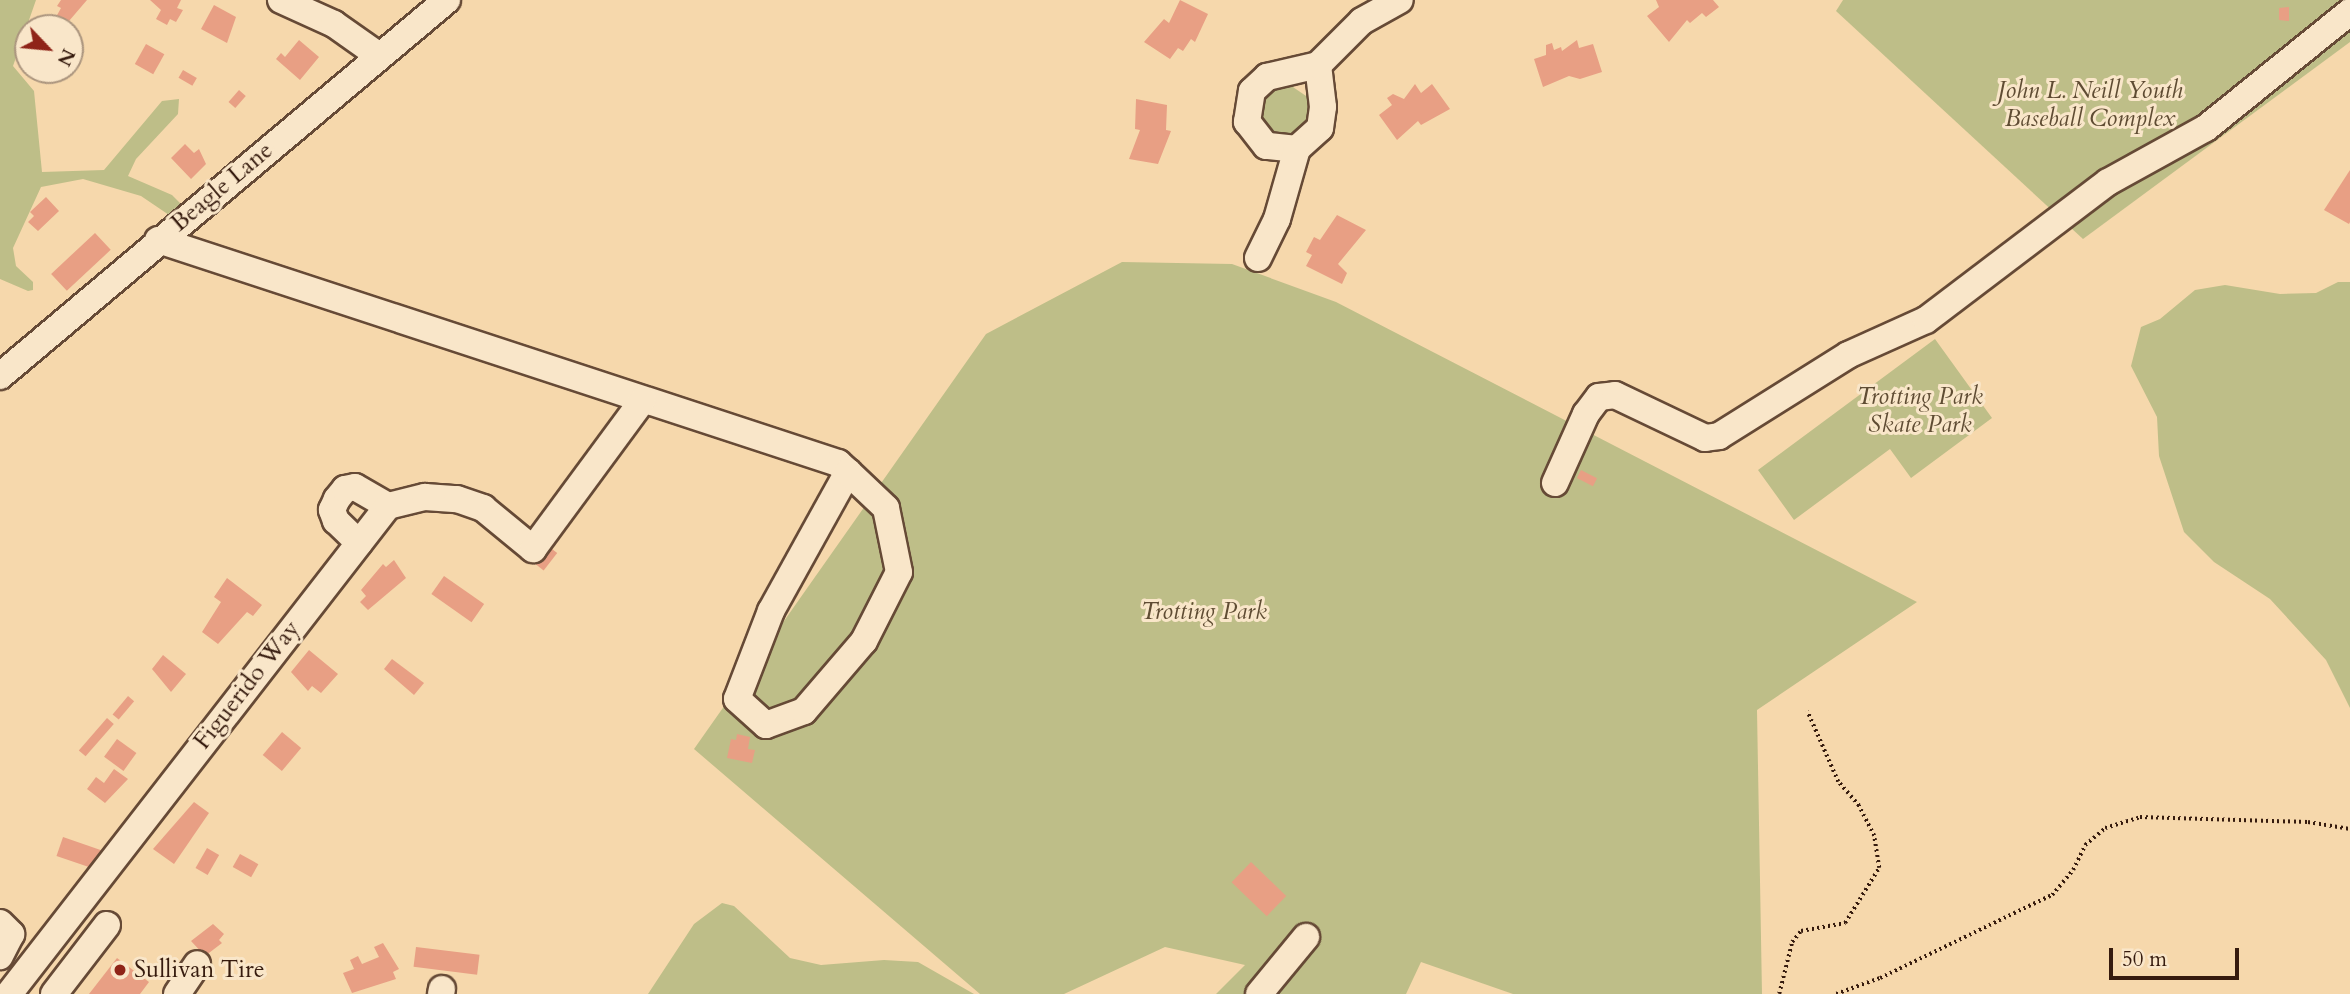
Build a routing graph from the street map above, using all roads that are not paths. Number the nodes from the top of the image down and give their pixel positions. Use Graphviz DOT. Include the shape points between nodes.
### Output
graph roads {
  1 [pos="281,0"];
  2 [pos="447,0"];
  3 [pos="1401,0"];
  4 [pos="2350,12"];
  5 [pos="378,55"];
  6 [pos="1318,65"];
  7 [pos="1297,149"];
  8 [pos="158,240"];
  9 [pos="1258,258"];
  10 [pos="0,376"];
  11 [pos="643,400"];
  12 [pos="848,472"];
  13 [pos="1555,483"];
  14 [pos="388,506"];
  15 [pos="359,543"];
  16 [pos="0,923"];
  17 [pos="107,925"];
  18 [pos="1306,937"];
  19 [pos="0,956"];
  20 [pos="197,964"];
  21 [pos="9,994"];
  22 [pos="54,994"];
  23 [pos="177,994"];
  24 [pos="1259,994"];
  1 -- 5 [label="street" via="334,24"];
  2 -- 5 [label="street, Beagle Lane"];
  3 -- 6 [label="street" via="1354,27"];
  4 -- 13 [label="street" via="2206,128 2108,183 1926,320 1849,355 1719,436 1705,438 1615,395 1599,397"];
  5 -- 8 [label="street, Beagle Lane"];
  6 -- 7 [label="street" via="1323,117 1314,137"];
  6 -- 7 [label="street" via="1267,77 1247,101 1247,122 1257,140 1276,150"];
  7 -- 9 [label="street" via="1277,219"];
  8 -- 10 [label="street, Beagle Lane"];
  8 -- 11 [label="street"];
  11 -- 12 [label="street" via="838,463"];
  11 -- 14 [label="street" via="533,549 483,508 457,499 425,497"];
  12 -- 12 [label="street" via="771,611 737,698 766,725 804,711 864,641 899,572 886,508"];
  14 -- 15 [label="street, Figuerido Way"];
  14 -- 15 [label="street" via="355,486 337,499 332,510 336,521"];
  15 -- 21 [label="street, Figuerido Way"];
  16 -- 19 [label="street" via="11,934"];
  17 -- 22 [label="street"];
  18 -- 24 [label="street"];
  20 -- 23 [label="street"];
}
